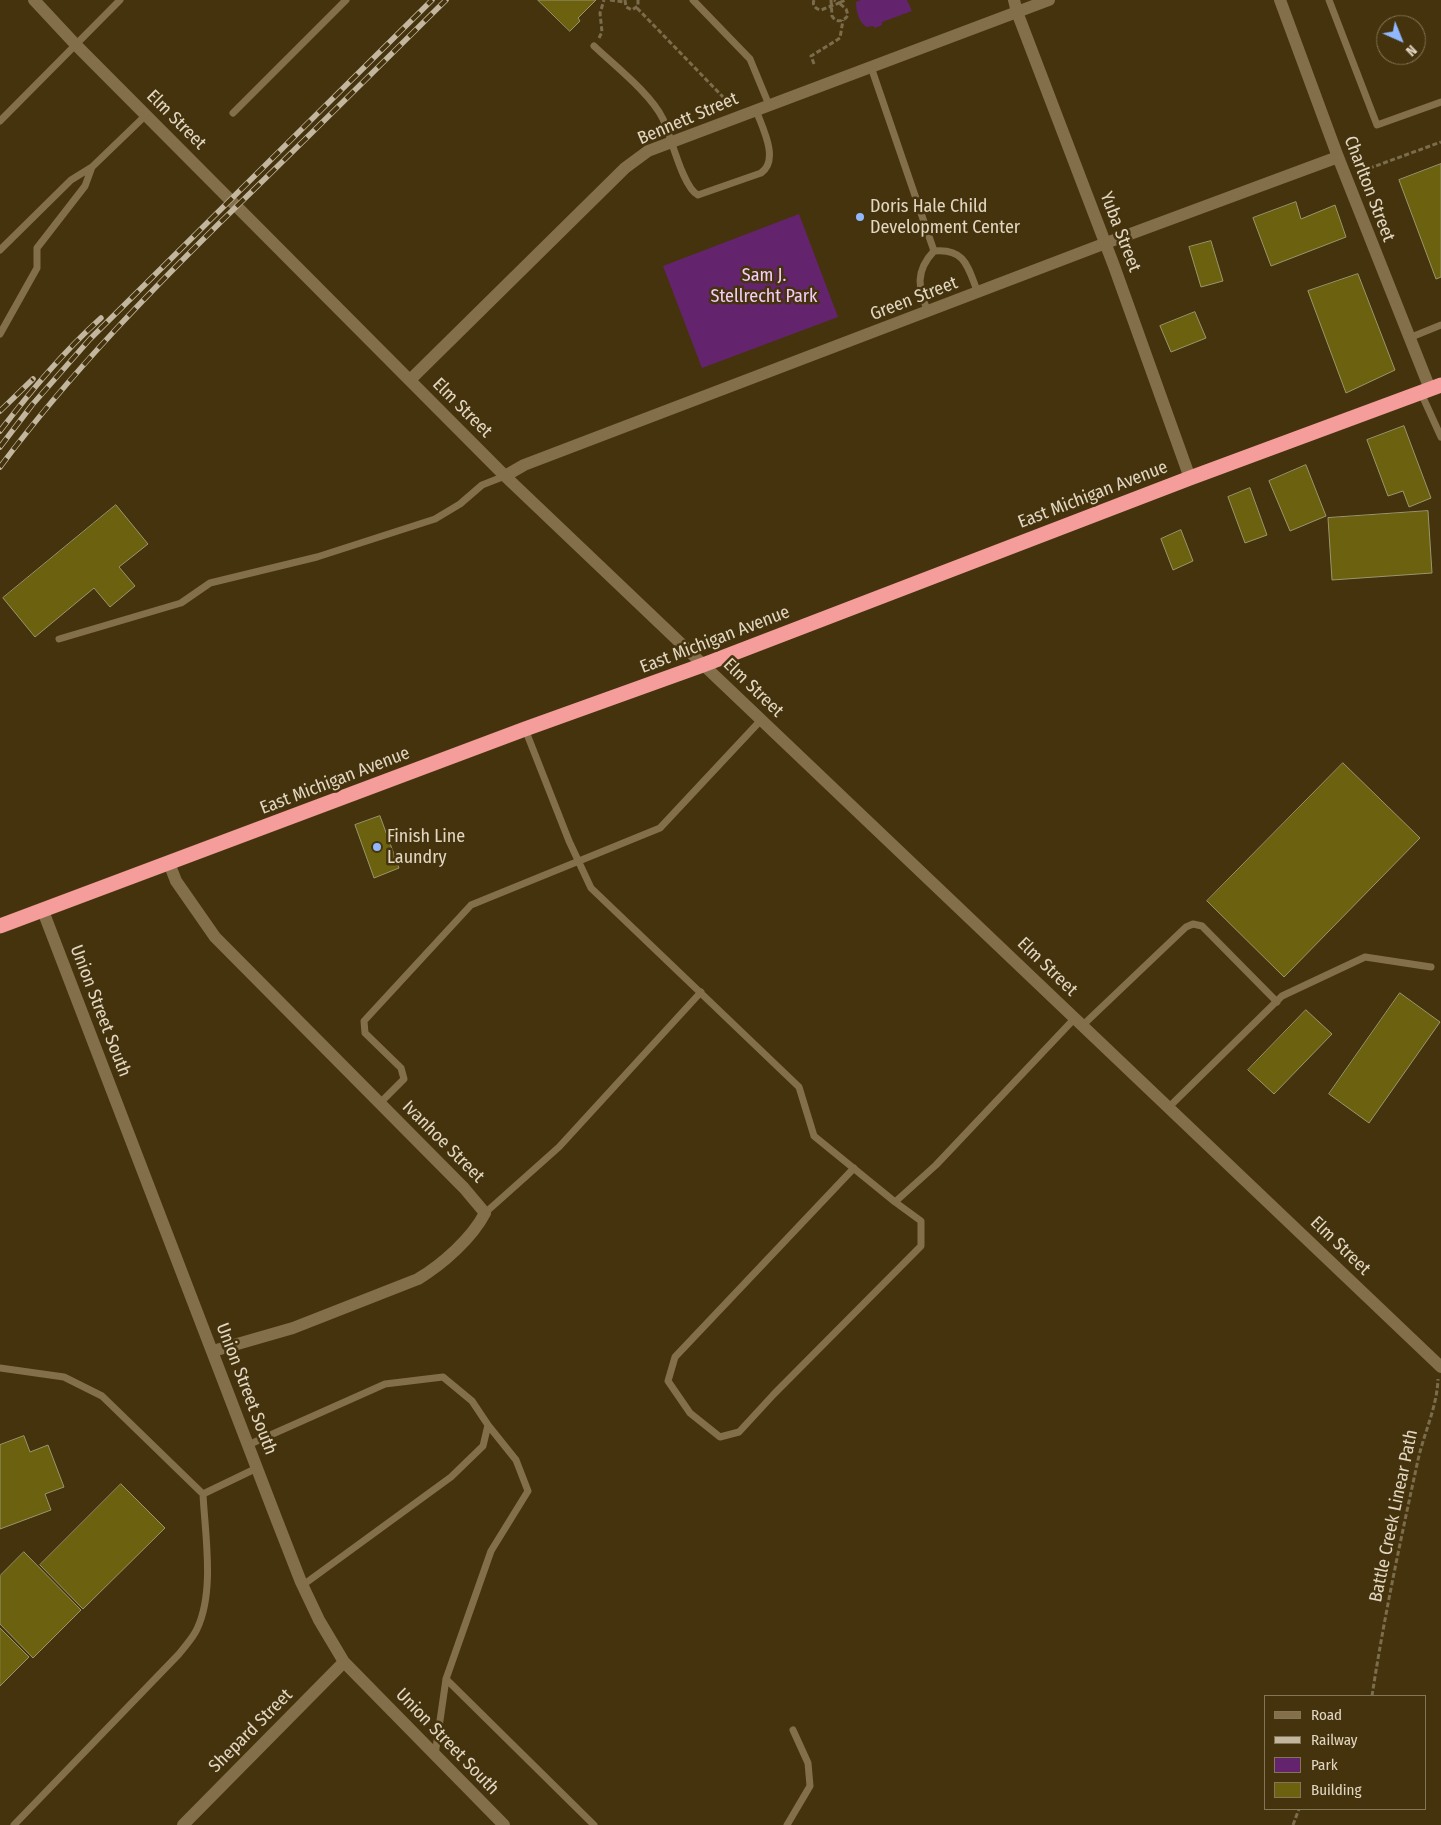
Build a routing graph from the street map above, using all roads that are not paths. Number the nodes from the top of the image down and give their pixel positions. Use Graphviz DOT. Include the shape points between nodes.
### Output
graph roads {
  1 [pos="34,0"];
  2 [pos="120,0"];
  3 [pos="346,0"];
  4 [pos="694,0"];
  5 [pos="1048,0"];
  6 [pos="1280,0"];
  7 [pos="1329,0"];
  8 [pos="1016,6"];
  9 [pos="76,45"];
  10 [pos="594,46"];
  11 [pos="871,67"];
  12 [pos="1441,102"];
  13 [pos="769,105"];
  14 [pos="756,110"];
  15 [pos="232,113"];
  16 [pos="146,115"];
  17 [pos="0,121"];
  18 [pos="672,141"];
  19 [pos="1338,157"];
  20 [pos="92,167"];
  21 [pos="1106,244"];
  22 [pos="0,250"];
  23 [pos="934,251"];
  24 [pos="978,293"];
  25 [pos="928,312"];
  26 [pos="1441,325"];
  27 [pos="0,334"];
  28 [pos="1408,338"];
  29 [pos="410,380"];
  30 [pos="1431,389"];
  31 [pos="1441,437"];
  32 [pos="505,476"];
  33 [pos="1190,478"];
  34 [pos="60,639"];
  35 [pos="703,665"];
  36 [pos="761,720"];
  37 [pos="525,729"];
  38 [pos="578,861"];
  39 [pos="170,863"];
  40 [pos="43,911"];
  41 [pos="0,926"];
  42 [pos="1431,967"];
  43 [pos="701,992"];
  44 [pos="1277,1002"];
  45 [pos="1079,1022"];
  46 [pos="380,1104"];
  47 [pos="1169,1107"];
  48 [pos="854,1168"];
  49 [pos="895,1202"];
  50 [pos="485,1213"];
  51 [pos="213,1351"];
  52 [pos="1440,1366"];
  53 [pos="0,1368"];
  54 [pos="488,1424"];
  55 [pos="248,1444"];
  56 [pos="257,1468"];
  57 [pos="203,1494"];
  58 [pos="303,1585"];
  59 [pos="344,1662"];
  60 [pos="446,1679"];
  61 [pos="793,1730"];
  62 [pos="435,1755"];
  63 [pos="495,1822"];
  64 [pos="14,1825"];
  65 [pos="183,1825"];
  66 [pos="594,1825"];
  67 [pos="787,1825"];
  1 -- 9 [label="street, Elm Street"];
  2 -- 9 [label="lane"];
  3 -- 15 [label="lane"];
  4 -- 13 [label="lane" via="750,59"];
  5 -- 8 [label="street, Bennett Street"];
  6 -- 19 [label="street, Charlton Street"];
  7 -- 12 [label="lane" via="1377,125"];
  8 -- 11 [label="street, Bennett Street"];
  8 -- 21 [label="street, Yuba Street"];
  9 -- 16 [label="street, Elm Street"];
  9 -- 17 [label="lane"];
  10 -- 18 [label="lane" via="656,107"];
  11 -- 13 [label="street, Bennett Street"];
  11 -- 23 [label="lane"];
  13 -- 14 [label="street, Bennett Street"];
  14 -- 18 [label="street, Bennett Street"];
  14 -- 18 [label="lane" via="771,154 769,165 761,173 698,195 682,174"];
  16 -- 20 [label="lane"];
  16 -- 29 [label="street, Elm Street"];
  18 -- 29 [label="street, Bennett Street" via="648,151 625,168"];
  19 -- 21 [label="street, Green Street"];
  19 -- 28 [label="street, Charlton Street"];
  20 -- 22 [label="lane" via="71,180"];
  20 -- 27 [label="lane" via="85,186 37,248 37,268"];
  21 -- 24 [label="street, Green Street"];
  21 -- 33 [label="street, Yuba Street"];
  23 -- 24 [label="lane" via="947,250 958,254"];
  23 -- 25 [label="lane" via="926,260 920,278"];
  24 -- 25 [label="street, Green Street"];
  25 -- 32 [label="street, Green Street" via="524,465"];
  26 -- 28 [label="lane"];
  28 -- 30 [label="street, Charlton Street"];
  29 -- 32 [label="street, Elm Street"];
  30 -- 31 [label="lane"];
  30 -- 33 [label="highway, East Michigan Avenue"];
  32 -- 34 [label="lane" via="482,485 435,519 317,557 210,584 181,603"];
  32 -- 35 [label="street, Elm Street"];
  33 -- 35 [label="highway, East Michigan Avenue"];
  35 -- 36 [label="street, Elm Street"];
  35 -- 37 [label="highway, East Michigan Avenue"];
  36 -- 38 [label="lane" via="660,828"];
  36 -- 45 [label="street, Elm Street"];
  37 -- 38 [label="lane"];
  37 -- 39 [label="highway, East Michigan Avenue"];
  38 -- 43 [label="lane" via="591,888"];
  38 -- 46 [label="lane" via="471,905 364,1021 365,1033 401,1068 404,1079"];
  39 -- 40 [label="highway, East Michigan Avenue"];
  39 -- 46 [label="street, Ivanhoe Street" via="176,881 215,937"];
  40 -- 41 [label="highway, East Michigan Avenue"];
  40 -- 51 [label="street, Union Street South"];
  42 -- 44 [label="lane" via="1365,957 1282,996"];
  43 -- 48 [label="lane" via="800,1087 814,1136"];
  43 -- 50 [label="lane" via="559,1147"];
  44 -- 45 [label="lane" via="1202,926 1193,924"];
  44 -- 47 [label="lane"];
  45 -- 47 [label="street, Elm Street"];
  45 -- 49 [label="lane"];
  46 -- 50 [label="street, Ivanhoe Street"];
  47 -- 52 [label="street, Elm Street"];
  48 -- 49 [label="lane"];
  48 -- 49 [label="lane" via="675,1356 668,1381 690,1413 720,1437 739,1432 920,1246 921,1222"];
  50 -- 51 [label="street" via="477,1228 433,1270 418,1279 293,1328"];
  51 -- 55 [label="street, Union Street South"];
  53 -- 57 [label="lane" via="64,1377 102,1396"];
  54 -- 55 [label="lane" via="472,1401 443,1377 385,1384"];
  54 -- 58 [label="lane" via="483,1446 450,1478"];
  54 -- 60 [label="lane" via="516,1460 528,1491 491,1551"];
  55 -- 56 [label="street, Union Street South"];
  56 -- 57 [label="lane"];
  56 -- 58 [label="street, Union Street South"];
  57 -- 64 [label="lane" via="207,1591 197,1629 179,1654"];
  58 -- 59 [label="street, Union Street South"];
  59 -- 62 [label="street, Union Street South"];
  59 -- 65 [label="street, Shepard Street"];
  60 -- 62 [label="lane"];
  60 -- 66 [label="lane"];
  61 -- 67 [label="lane" via="808,1763 810,1786"];
  62 -- 63 [label="street, Union Street South"];
}
